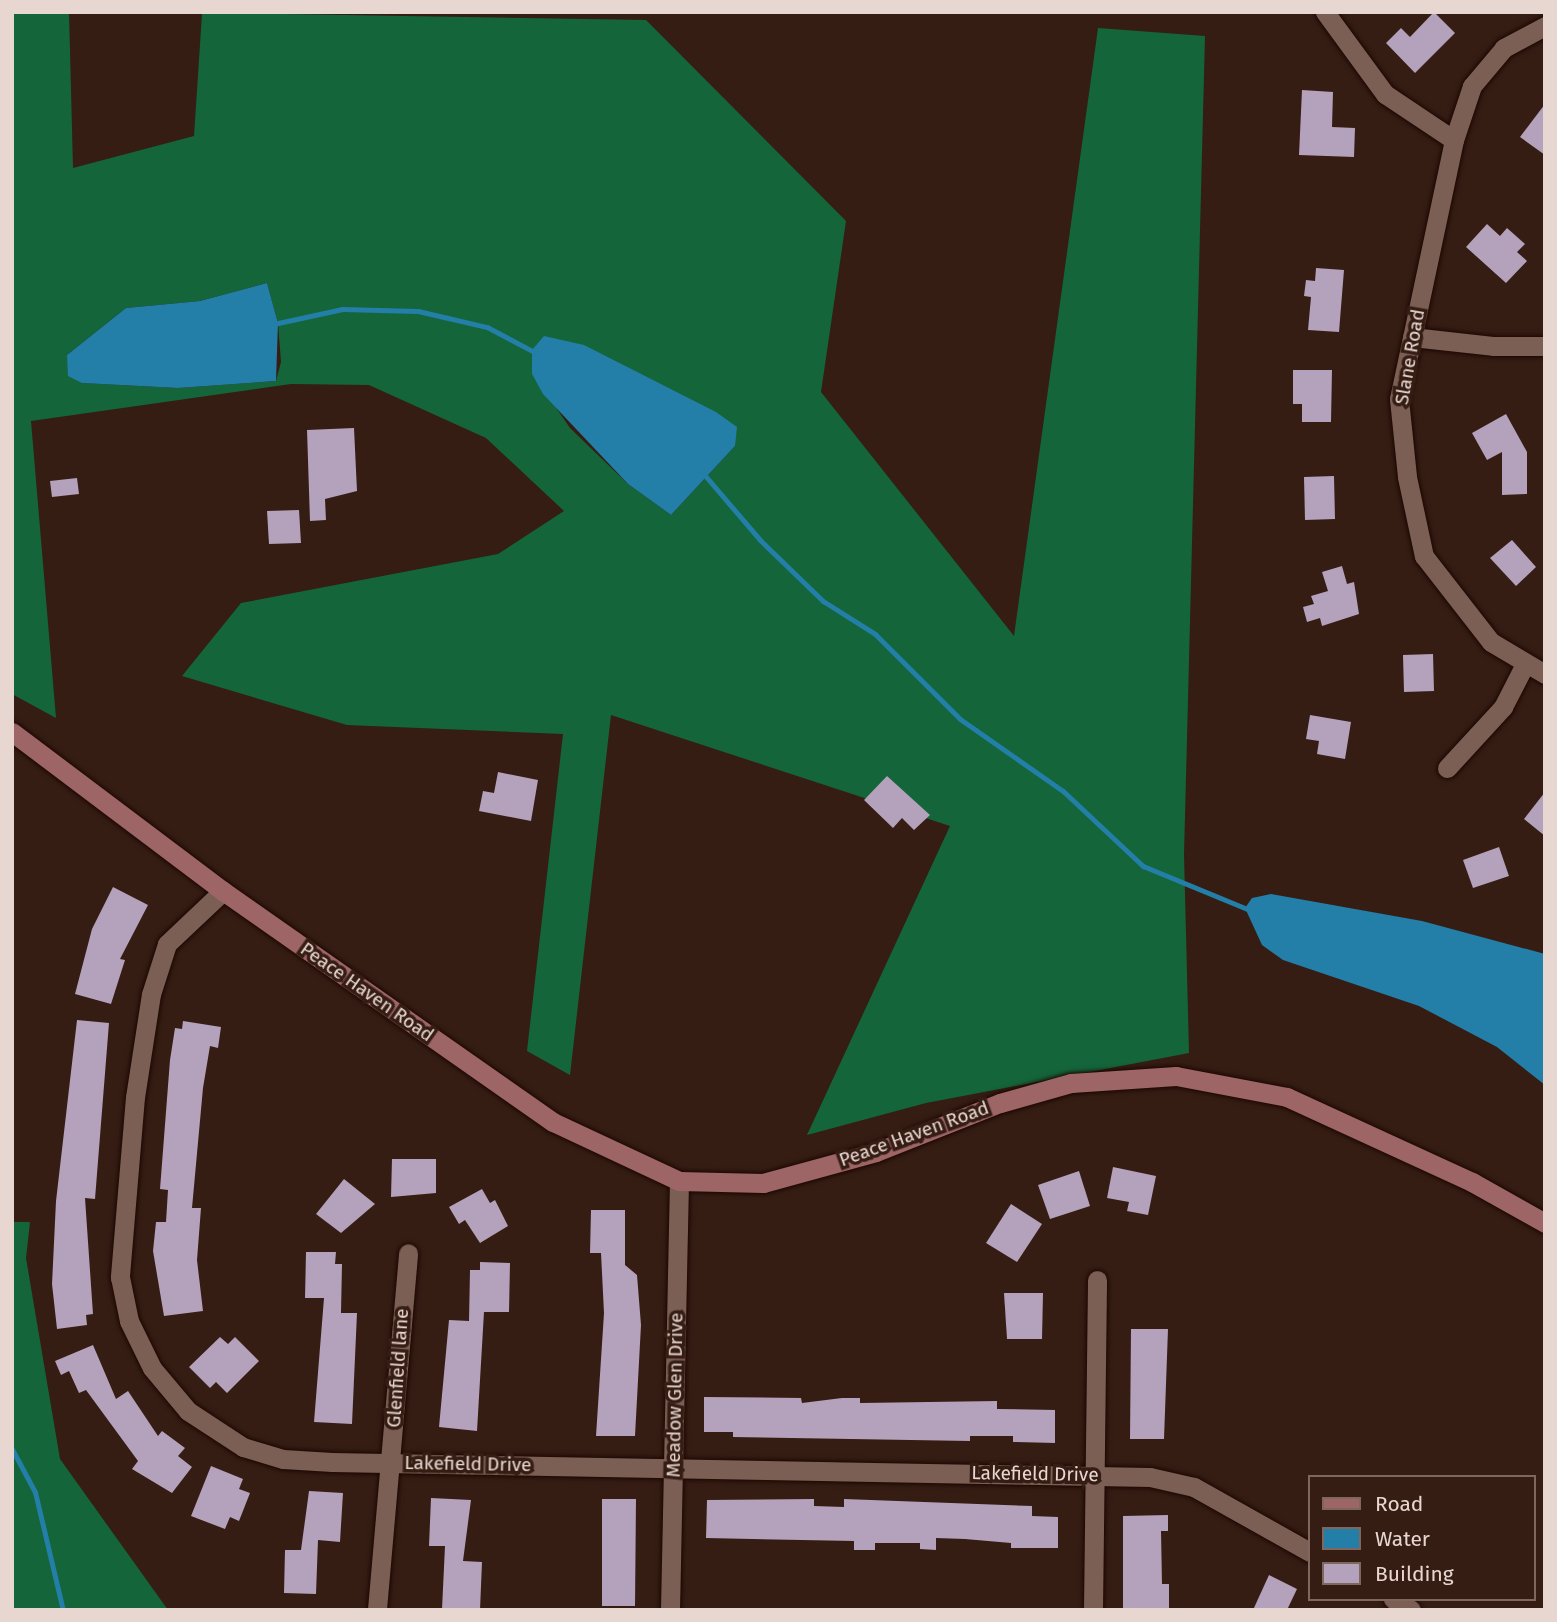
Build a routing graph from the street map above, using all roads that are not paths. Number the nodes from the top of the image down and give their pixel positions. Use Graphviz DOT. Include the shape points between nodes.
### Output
graph roads {
  1 [pos="1325,12"];
  2 [pos="1545,26"];
  3 [pos="1454,140"];
  4 [pos="1412,337"];
  5 [pos="1545,346"];
  6 [pos="1524,666"];
  7 [pos="1545,674"];
  8 [pos="12,732"];
  9 [pos="1447,768"];
  10 [pos="223,891"];
  11 [pos="679,1181"];
  12 [pos="1545,1223"];
  13 [pos="408,1253"];
  14 [pos="1097,1280"];
  15 [pos="391,1463"];
  16 [pos="673,1466"];
  17 [pos="1095,1475"];
  18 [pos="1308,1551"];
  19 [pos="377,1609"];
  20 [pos="670,1610"];
  21 [pos="1093,1610"];
  1 -- 3 [label="street" via="1385,94"];
  2 -- 3 [label="street, Slane Road" via="1504,48 1472,86"];
  3 -- 4 [label="street, Slane Road"];
  4 -- 5 [label="street" via="1493,346"];
  4 -- 6 [label="street, Slane Road" via="1399,399 1407,477 1424,556 1491,642"];
  6 -- 7 [label="street, Slane Road"];
  6 -- 9 [label="street" via="1503,708"];
  8 -- 10 [label="main road, Peace Haven Road"];
  10 -- 11 [label="main road, Peace Haven Road" via="553,1122"];
  10 -- 15 [label="street, Lakefield Drive" via="167,944 151,994 124,1212 120,1277 129,1321 152,1368 188,1411 243,1447 283,1459"];
  11 -- 12 [label="main road, Peace Haven Road" via="763,1182 876,1152 1000,1102 1072,1083 1176,1076 1287,1097 1472,1182"];
  11 -- 16 [label="street, Meadow Glen Drive"];
  13 -- 15 [label="street, Glenfield lane"];
  14 -- 17 [label="street"];
  15 -- 16 [label="street, Lakefield Drive"];
  15 -- 19 [label="street, Glenfield lane"];
  16 -- 17 [label="street, Lakefield Drive"];
  16 -- 20 [label="street, Meadow Glen Drive"];
  17 -- 18 [label="street, Lakefield Drive" via="1150,1477 1194,1487"];
  17 -- 21 [label="street"];
}
